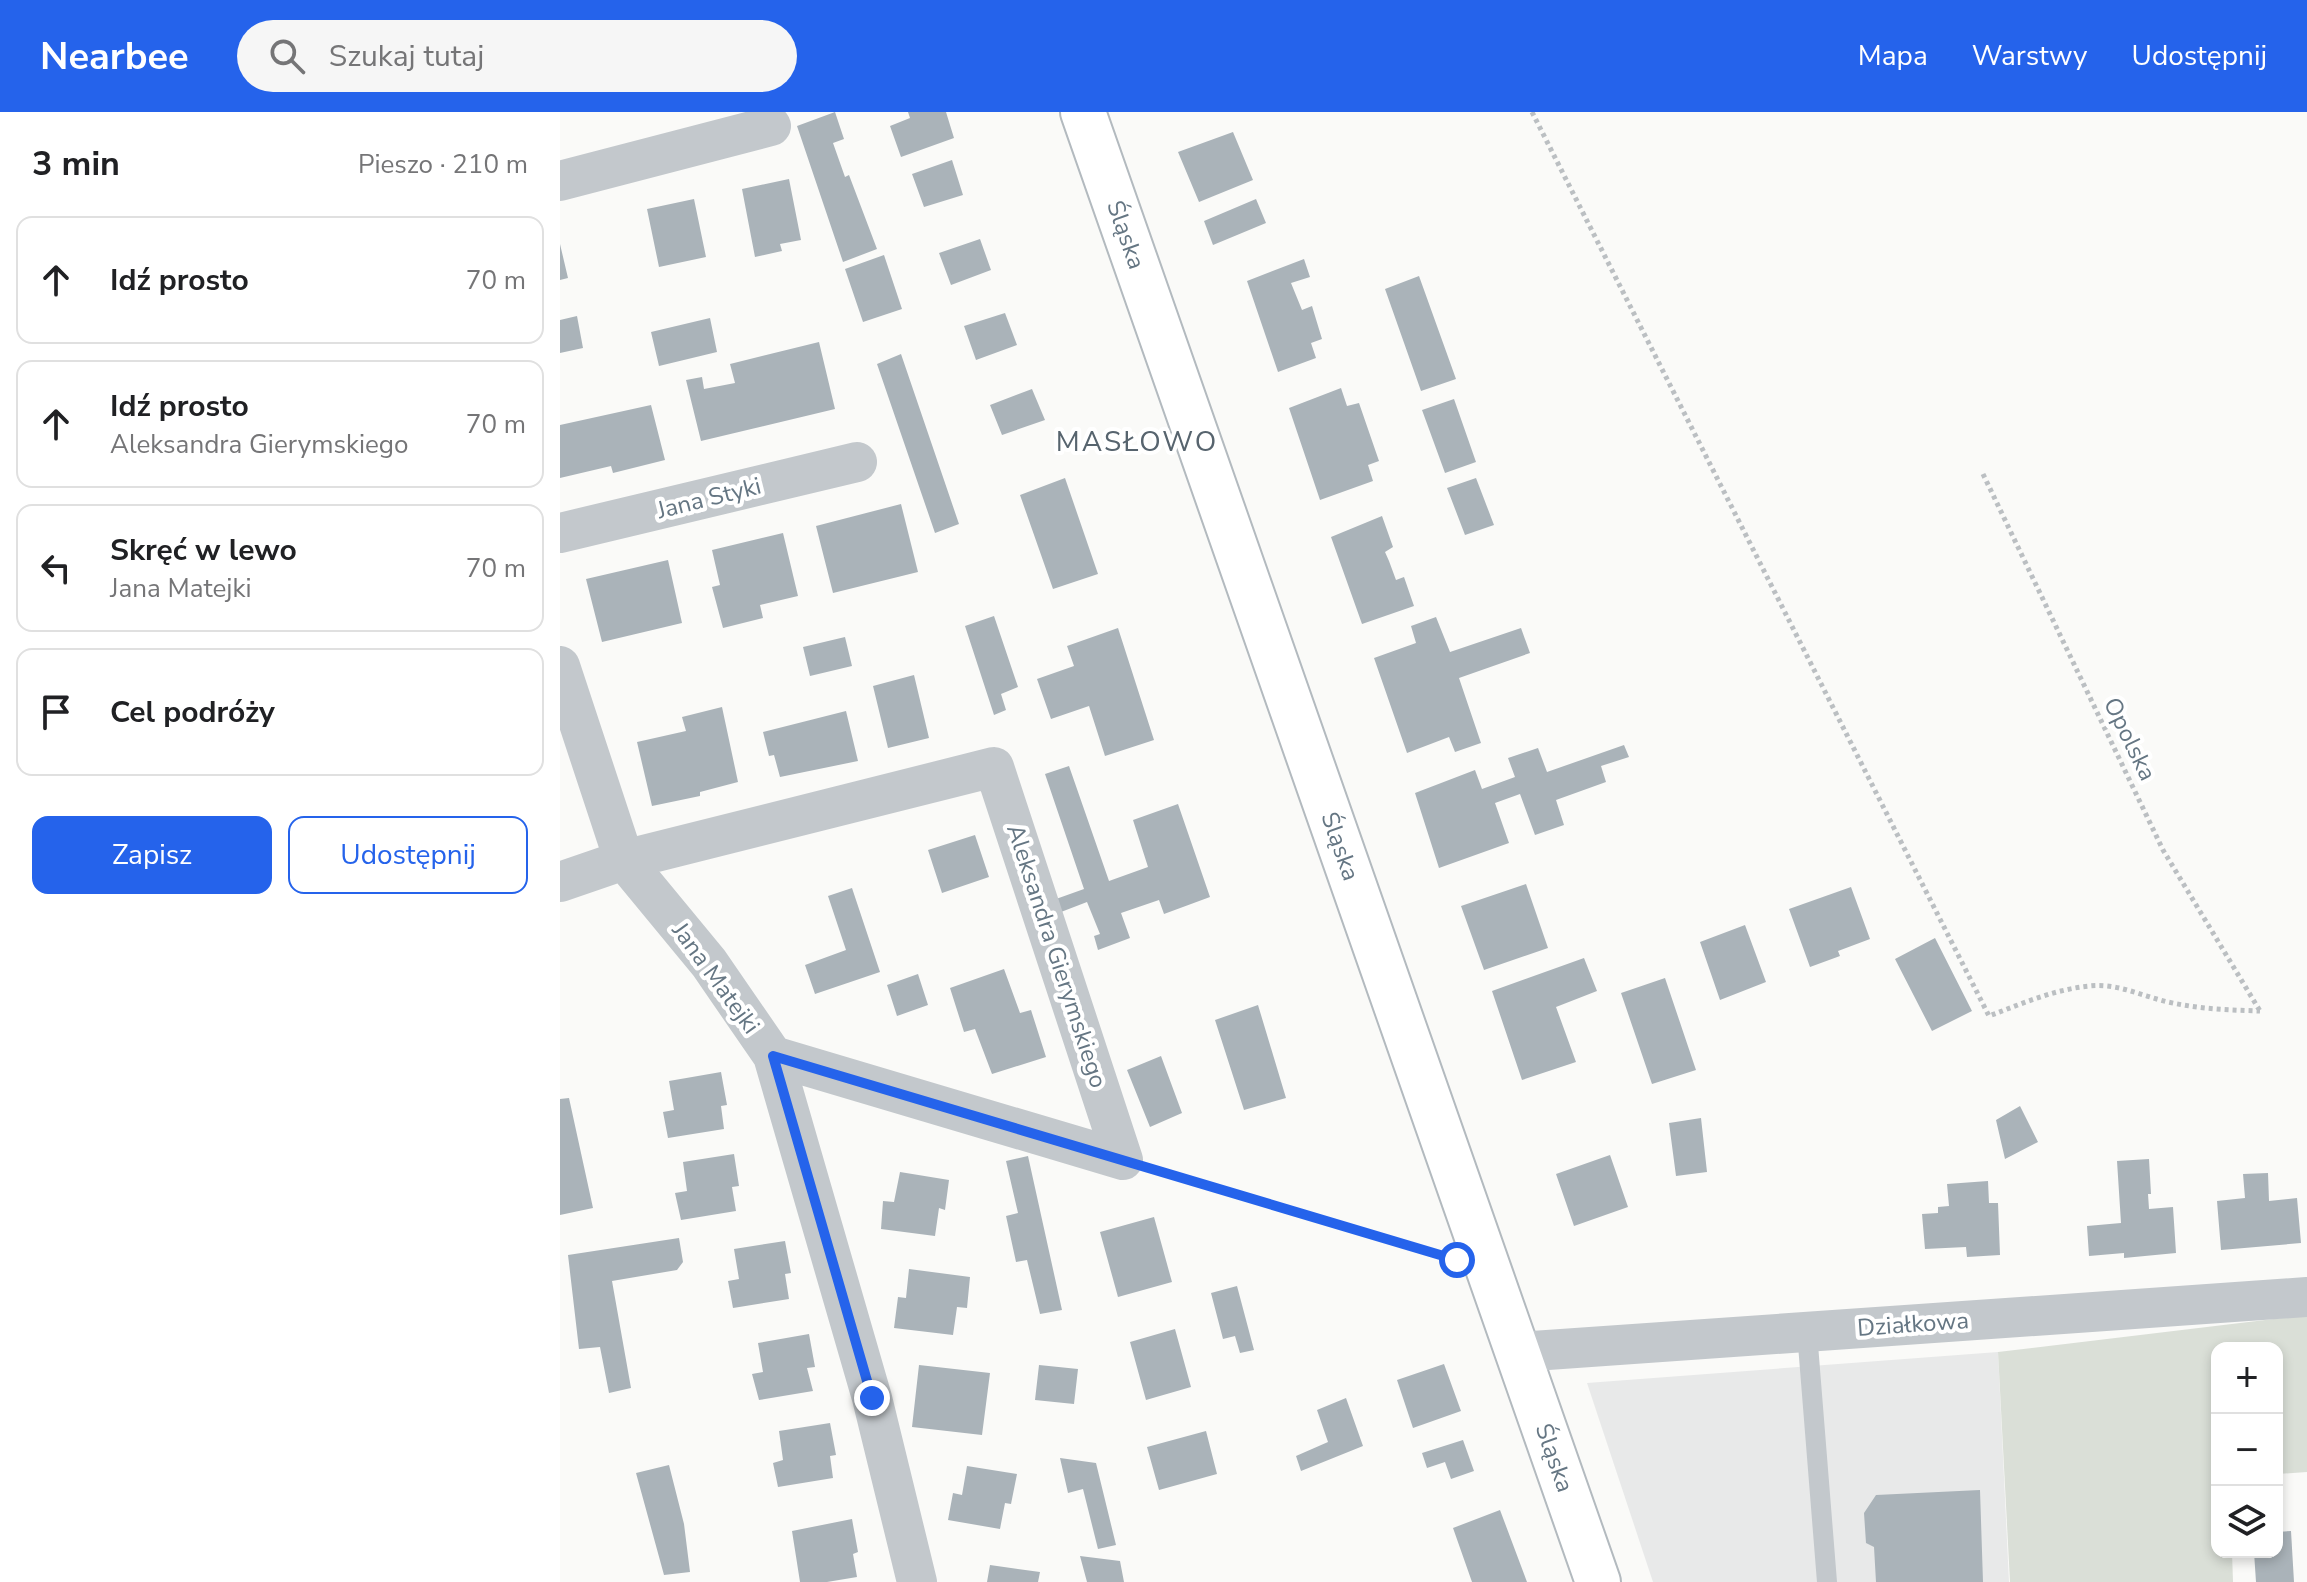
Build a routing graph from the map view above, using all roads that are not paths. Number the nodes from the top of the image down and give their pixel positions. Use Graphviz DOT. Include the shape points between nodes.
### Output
graph roads {
  1 [pos="1083,112"];
  2 [pos="771,126"];
  3 [pos="560,181"];
  4 [pos="857,462"];
  5 [pos="560,533"];
  6 [pos="560,666"];
  7 [pos="624,860"];
  8 [pos="560,882"];
  9 [pos="773,1056"];
  10 [pos="2307,1297"];
  11 [pos="1807,1332"];
  12 [pos="1519,1352"];
  13 [pos="917,1582"];
  14 [pos="1598,1582"];
  15 [pos="1827,1582"];
  1 -- 12 [label="street, Śląska"];
  2 -- 3 [label="street"];
  4 -- 5 [label="street, Jana Styki"];
  6 -- 7 [label="street, Jana Matejki"];
  7 -- 8 [label="street"];
  7 -- 9 [label="street, Jana Matejki" via="709,963"];
  7 -- 9 [label="street, Aleksandra Gierymskiego" via="994,767 1123,1160"];
  9 -- 13 [label="street, Jana Matejki" via="872,1398"];
  10 -- 11 [label="street, Działkowa"];
  11 -- 12 [label="street, Działkowa"];
  11 -- 15 [label="lane"];
  12 -- 14 [label="street, Śląska"];
}
